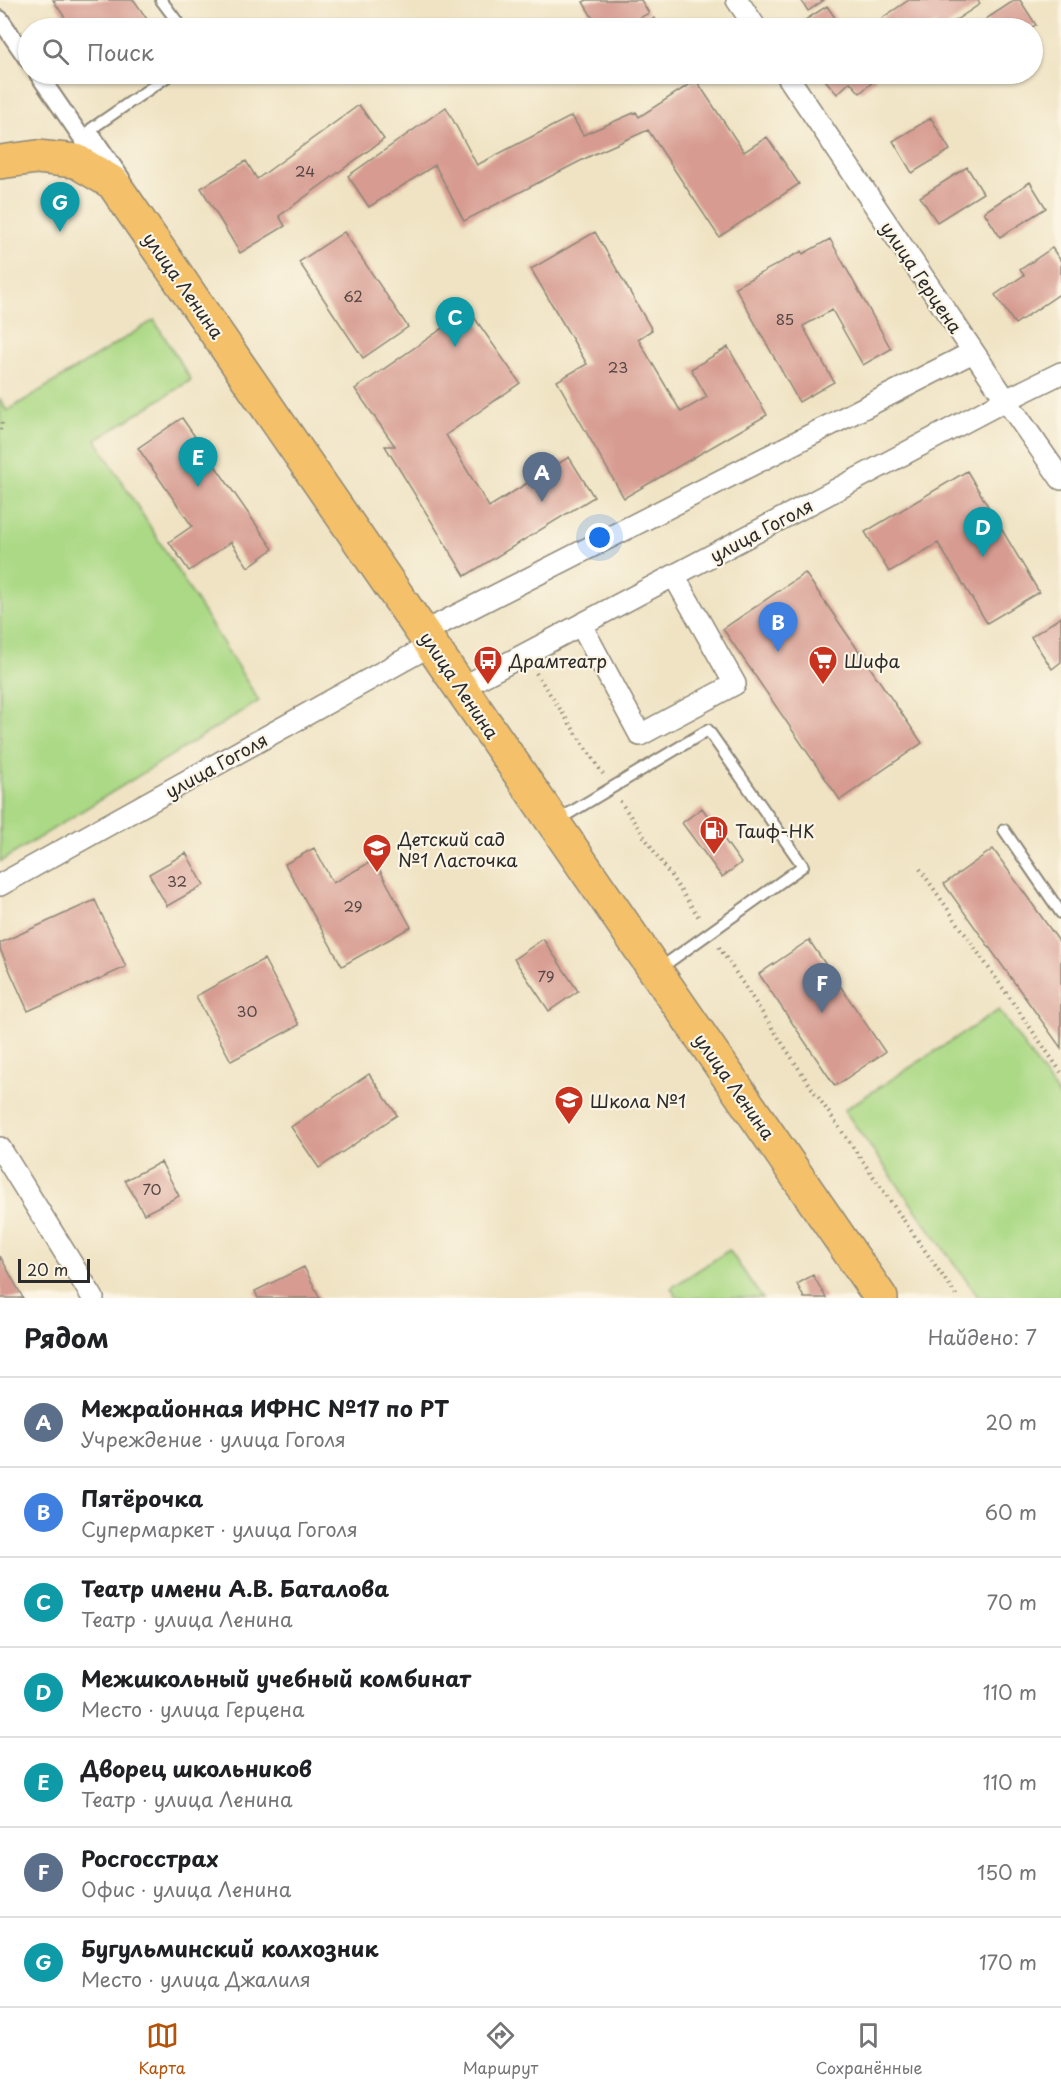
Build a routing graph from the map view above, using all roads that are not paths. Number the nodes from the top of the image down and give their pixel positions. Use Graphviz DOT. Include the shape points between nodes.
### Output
graph roads {
  1 [pos="161,0"];
  2 [pos="737,0"];
  3 [pos="174,18"];
  4 [pos="749,18"];
  5 [pos="0,19"];
  6 [pos="18,45"];
  7 [pos="45,84"];
  8 [pos="156,84"];
  9 [pos="793,84"];
  10 [pos="0,162"];
  11 [pos="113,183"];
  12 [pos="973,352"];
  13 [pos="1061,373"];
  14 [pos="1006,400"];
  15 [pos="1061,479"];
  16 [pos="674,576"];
  17 [pos="581,625"];
  18 [pos="428,638"];
  19 [pos="461,688"];
  20 [pos="554,823"];
  21 [pos="1004,830"];
  22 [pos="0,885"];
  23 [pos="1061,913"];
  24 [pos="656,971"];
  25 [pos="0,1148"];
  26 [pos="93,1298"];
  27 [pos="881,1298"];
  1 -- 3 [label="lane"];
  2 -- 4 [label="street"];
  5 -- 6 [label="street"];
  7 -- 11 [label="street, улица Ленина"];
  8 -- 11 [label="lane" via="91,129 124,177"];
  9 -- 12 [label="street, улица Герцена"];
  10 -- 11 [label="main road" via="37,157 76,161"];
  11 -- 18 [label="main road, улица Ленина"];
  12 -- 14 [label="street, улица Герцена"];
  12 -- 18 [label="street, улица Гоголя"];
  13 -- 14 [label="street, улица Гоголя"];
  14 -- 15 [label="street, улица Герцена"];
  14 -- 16 [label="street, улица Гоголя"];
  16 -- 17 [label="street, улица Гоголя"];
  16 -- 17 [label="street" via="735,684 640,735"];
  17 -- 19 [label="street, улица Гоголя"];
  18 -- 19 [label="main road, улица Ленина"];
  18 -- 22 [label="street, улица Гоголя"];
  19 -- 20 [label="main road, улица Ленина"];
  20 -- 24 [label="main road, улица Ленина"];
  20 -- 24 [label="lane" via="708,730 803,866"];
  21 -- 23 [label="lane"];
  24 -- 27 [label="main road, улица Ленина"];
  25 -- 26 [label="street"];
}
